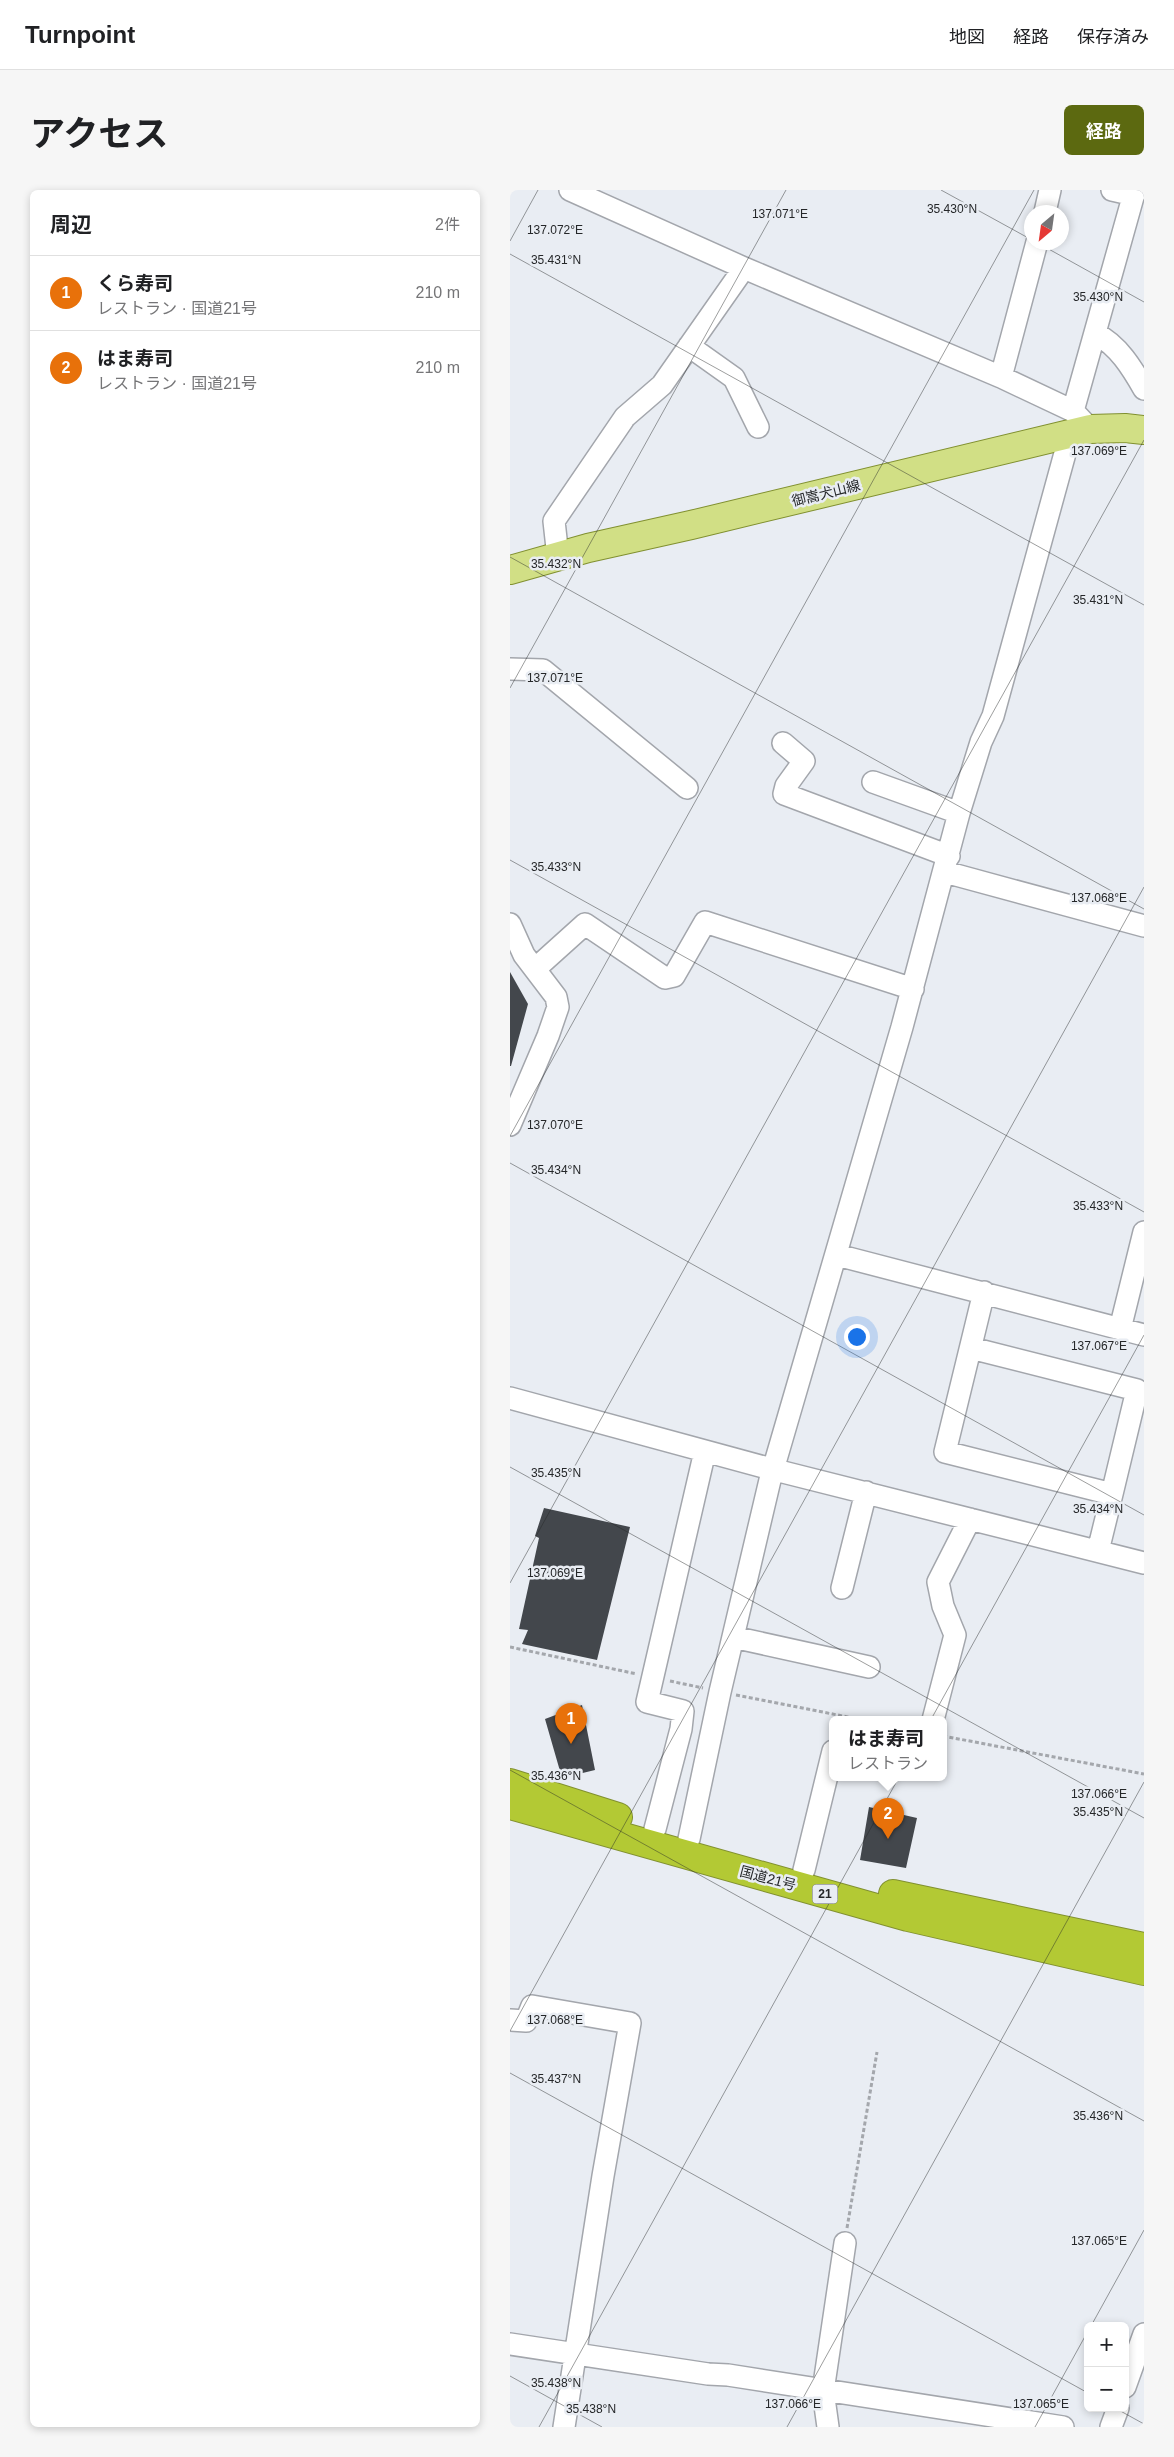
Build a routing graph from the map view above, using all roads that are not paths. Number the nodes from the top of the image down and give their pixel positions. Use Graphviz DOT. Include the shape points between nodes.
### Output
graph roads {
  1 [pos="570,190"];
  2 [pos="1050,190"];
  3 [pos="1112,190"];
  4 [pos="1134,193"];
  5 [pos="1046,205"];
  6 [pos="1035,250"];
  7 [pos="744,268"];
  8 [pos="1096,334"];
  9 [pos="689,346"];
  10 [pos="1001,377"];
  11 [pos="1144,388"];
  12 [pos="1078,425"];
  13 [pos="758,427"];
  14 [pos="1144,430"];
  15 [pos="558,557"];
  16 [pos="510,570"];
  17 [pos="510,669"];
  18 [pos="783,743"];
  19 [pos="873,782"];
  20 [pos="687,788"];
  21 [pos="959,813"];
  22 [pos="947,864"];
  23 [pos="510,924"];
  24 [pos="1144,926"];
  25 [pos="535,969"];
  26 [pos="913,989"];
  27 [pos="510,1125"];
  28 [pos="1144,1232"];
  29 [pos="837,1255"];
  30 [pos="984,1292"];
  31 [pos="1120,1329"];
  32 [pos="1144,1335"];
  33 [pos="971,1348"];
  34 [pos="510,1398"];
  35 [pos="705,1451"];
  36 [pos="775,1470"];
  37 [pos="866,1492"];
  38 [pos="1112,1494"];
  39 [pos="970,1519"];
  40 [pos="1098,1552"];
  41 [pos="1144,1563"];
  42 [pos="842,1588"];
  43 [pos="733,1637"];
  44 [pos="869,1667"];
  45 [pos="933,1716"];
  46 [pos="829,1767"];
  47 [pos="510,1783"];
  48 [pos="510,1805"];
  49 [pos="655,1829"];
  50 [pos="689,1839"];
  51 [pos="804,1870"];
  52 [pos="1144,1947"];
  53 [pos="1144,1971"];
  54 [pos="510,2020"];
  55 [pos="845,2243"];
  56 [pos="1144,2334"];
  57 [pos="510,2344"];
  58 [pos="575,2354"];
  59 [pos="1129,2376"];
  60 [pos="823,2391"];
  61 [pos="1117,2412"];
  62 [pos="564,2427"];
  63 [pos="828,2427"];
  64 [pos="1063,2427"];
  65 [pos="1111,2427"];
  1 -- 7 [label="street"];
  2 -- 5 [label="street"];
  3 -- 4 [label="street"];
  4 -- 8 [label="street"];
  6 -- 10 [label="street"];
  7 -- 9 [label="street"];
  7 -- 10 [label="street"];
  8 -- 11 [label="street" via="1108,340"];
  8 -- 12 [label="street"];
  9 -- 13 [label="street" via="734,378"];
  9 -- 15 [label="street" via="662,385 625,417 554,521"];
  10 -- 12 [label="street"];
  12 -- 14 [label="main road, 御嵩犬山線"];
  12 -- 15 [label="main road, 御嵩犬山線"];
  12 -- 21 [label="street" via="993,716 981,742"];
  15 -- 16 [label="main road, 御嵩犬山線"];
  17 -- 20 [label="street" via="543,670"];
  18 -- 22 [label="street" via="804,761 784,794"];
  19 -- 21 [label="street"];
  21 -- 22 [label="street"];
  22 -- 24 [label="street"];
  22 -- 26 [label="street"];
  23 -- 25 [label="street" via="524,955"];
  25 -- 26 [label="street" via="585,924 665,978 674,976 705,922"];
  25 -- 27 [label="street" via="556,997 558,1007"];
  26 -- 29 [label="street"];
  28 -- 31 [label="street"];
  29 -- 30 [label="street"];
  29 -- 36 [label="street"];
  30 -- 31 [label="street"];
  30 -- 33 [label="street"];
  31 -- 32 [label="street"];
  33 -- 38 [label="street" via="1137,1390"];
  33 -- 38 [label="street" via="945,1452"];
  34 -- 35 [label="street"];
  35 -- 36 [label="street"];
  35 -- 49 [label="street" via="647,1702 683,1711"];
  36 -- 37 [label="street"];
  36 -- 43 [label="street"];
  37 -- 39 [label="street"];
  37 -- 42 [label="street"];
  38 -- 40 [label="street"];
  39 -- 40 [label="street"];
  39 -- 45 [label="street" via="938,1582 943,1606 955,1635"];
  40 -- 41 [label="street"];
  43 -- 44 [label="street"];
  43 -- 50 [label="street"];
  46 -- 51 [label="street"];
  47 -- 49 [label="highway, 国道21号 / 21"];
  48 -- 53 [label="highway, 国道21号 / 21" via="908,1917"];
  49 -- 50 [label="highway, 国道21号 / 21"];
  50 -- 51 [label="highway, 国道21号 / 21"];
  51 -- 52 [label="highway, 国道21号 / 21" via="912,1899"];
  54 -- 58 [label="street" via="526,2021 532,2006 630,2023"];
  55 -- 60 [label="street"];
  56 -- 59 [label="street"];
  57 -- 58 [label="street"];
  58 -- 60 [label="street"];
  58 -- 62 [label="street"];
  60 -- 63 [label="street"];
  60 -- 64 [label="street"];
  61 -- 65 [label="street"];
}
